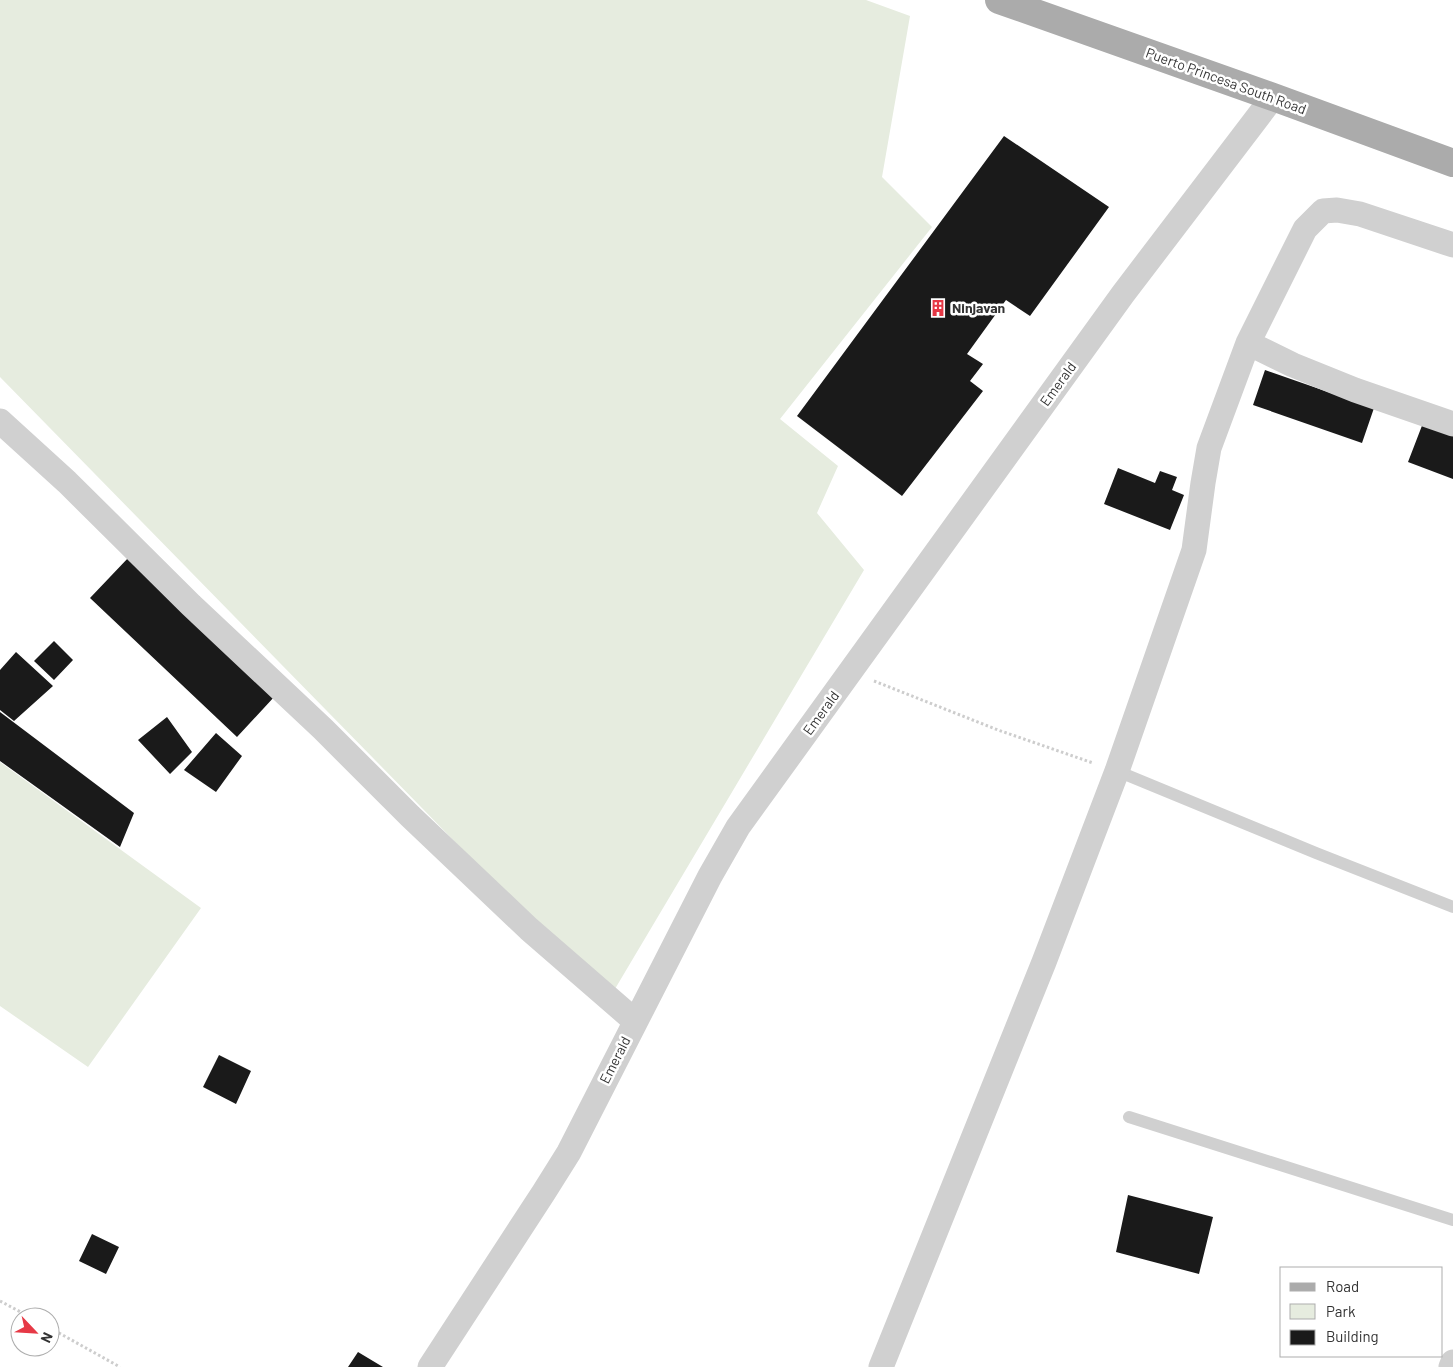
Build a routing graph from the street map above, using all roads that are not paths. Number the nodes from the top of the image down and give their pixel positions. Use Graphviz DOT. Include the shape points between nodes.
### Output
graph roads {
  1 [pos="999,0"];
  2 [pos="1273,97"];
  3 [pos="1453,163"];
  4 [pos="1453,246"];
  5 [pos="1248,343"];
  6 [pos="0,421"];
  7 [pos="1453,424"];
  8 [pos="1117,771"];
  9 [pos="1453,907"];
  10 [pos="635,1022"];
  11 [pos="1129,1117"];
  12 [pos="1453,1220"];
  13 [pos="1453,1362"];
  14 [pos="430,1367"];
  15 [pos="881,1367"];
  16 [pos="1451,1367"];
  1 -- 2 [label="main road, Puerto Princesa South Road"];
  2 -- 3 [label="main road, Puerto Princesa South Road"];
  2 -- 10 [label="street, Emerald" via="1124,294 738,827"];
  4 -- 5 [label="street" via="1360,214 1323,210 1304,229"];
  5 -- 7 [label="street" via="1355,390"];
  5 -- 8 [label="street" via="1210,448 1194,550"];
  6 -- 10 [label="street" via="417,823 529,929"];
  8 -- 9 [label="lane"];
  8 -- 15 [label="street"];
  10 -- 14 [label="street, Emerald" via="569,1152"];
  11 -- 12 [label="lane"];
  13 -- 16 [label="street"];
}
